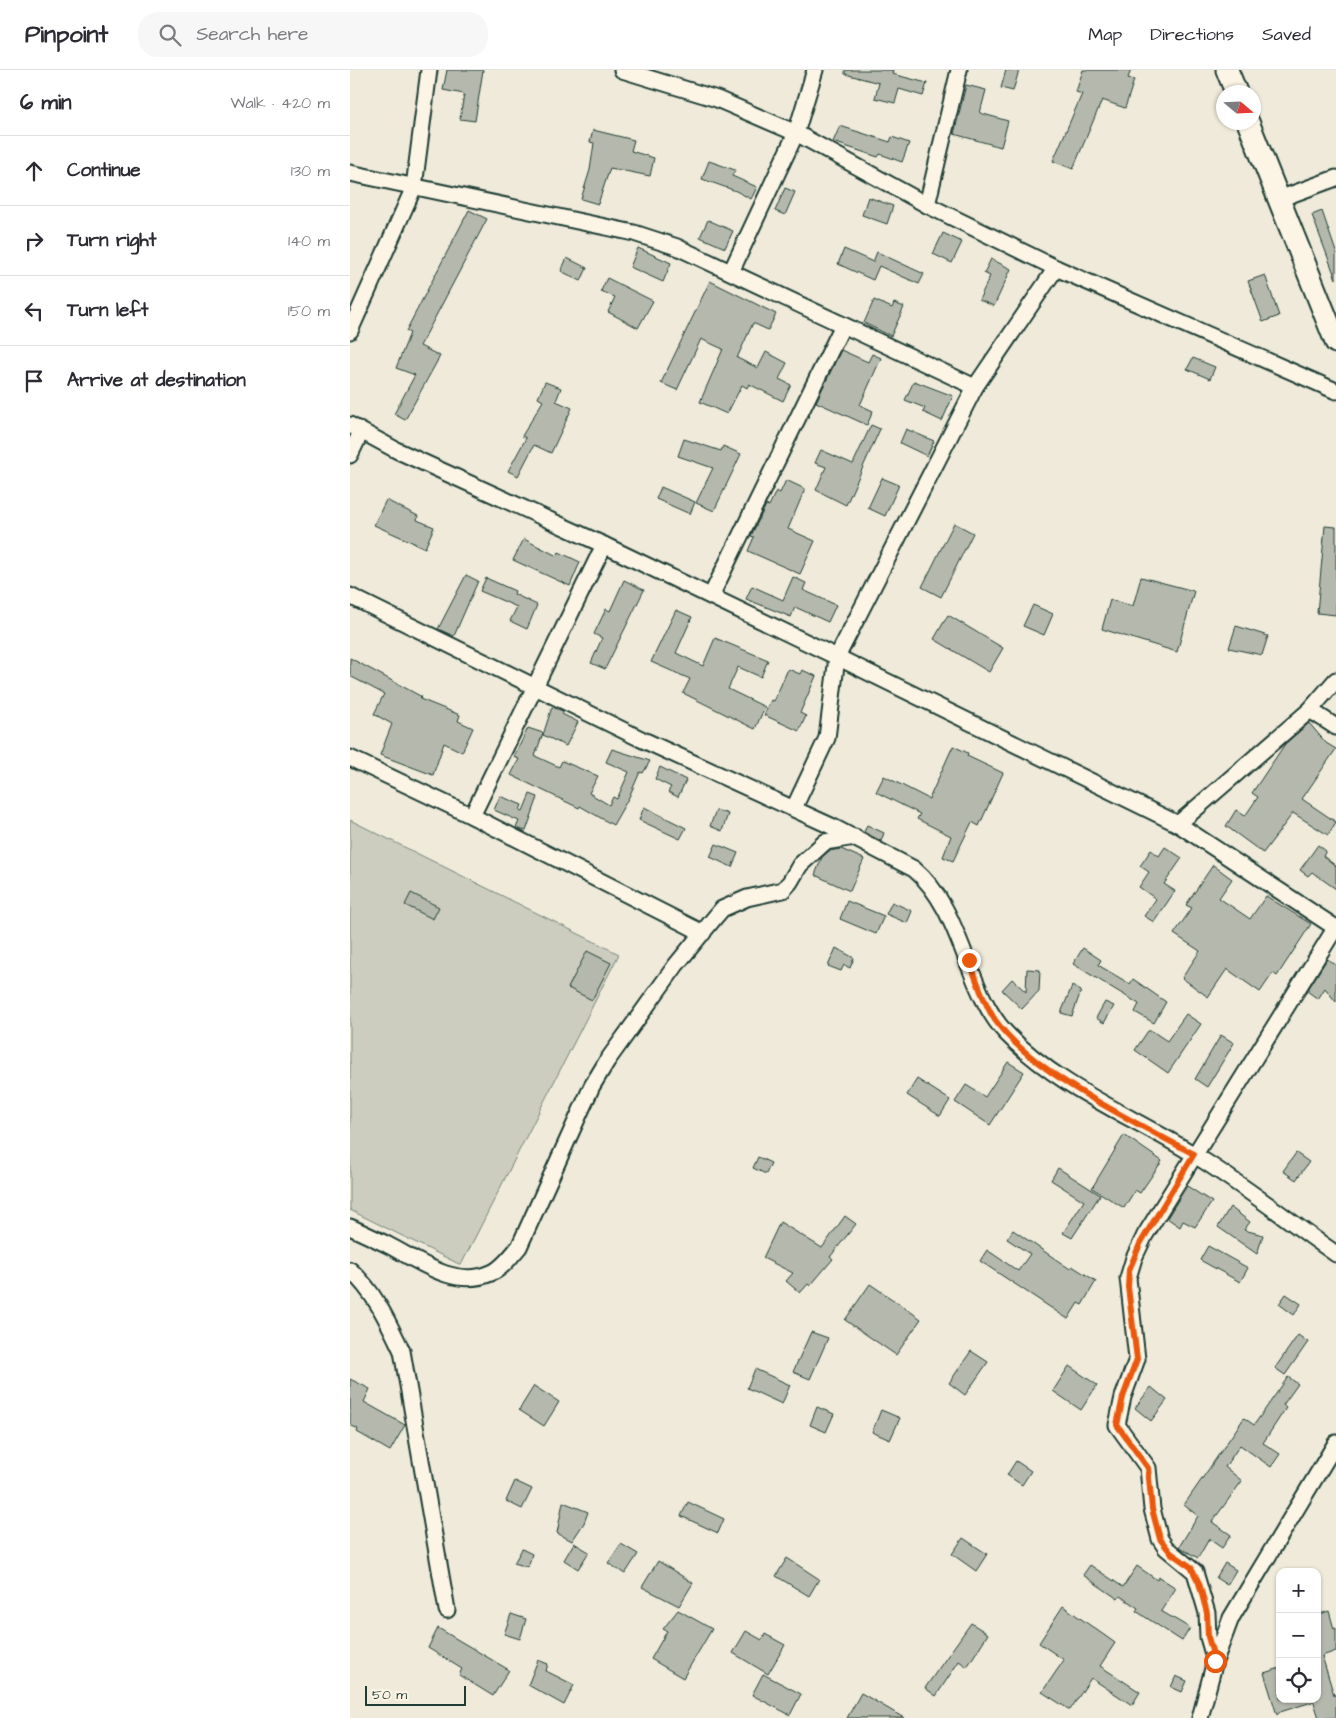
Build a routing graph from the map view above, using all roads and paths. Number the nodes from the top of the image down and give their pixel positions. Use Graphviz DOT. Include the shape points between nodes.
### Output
graph roads {
  1 [pos="429,70"];
  2 [pos="622,70"];
  3 [pos="815,70"];
  4 [pos="958,70"];
  5 [pos="1227,70"];
  6 [pos="1233,85"];
  7 [pos="1251,130"];
  8 [pos="796,133"];
  9 [pos="350,173"];
  10 [pos="1336,178"];
  11 [pos="414,187"];
  12 [pos="1279,200"];
  13 [pos="927,206"];
  14 [pos="1056,268"];
  15 [pos="731,272"];
  16 [pos="843,325"];
  17 [pos="350,331"];
  18 [pos="1336,342"];
  19 [pos="976,387"];
  20 [pos="1336,391"];
  21 [pos="355,428"];
  22 [pos="350,456"];
  23 [pos="604,545"];
  24 [pos="350,596"];
  25 [pos="711,596"];
  26 [pos="837,656"];
  27 [pos="1336,680"];
  28 [pos="535,687"];
  29 [pos="1310,710"];
  30 [pos="1336,727"];
  31 [pos="350,758"];
  32 [pos="794,808"];
  33 [pos="472,816"];
  34 [pos="1178,824"];
  35 [pos="855,837"];
  36 [pos="1336,927"];
  37 [pos="703,933"];
  38 [pos="1194,1154"];
  39 [pos="350,1227"];
  40 [pos="1336,1254"];
  41 [pos="350,1270"];
  42 [pos="1336,1444"];
  43 [pos="447,1610"];
  44 [pos="1215,1661"];
  45 [pos="1200,1718"];
  1 -- 11 [label="street"];
  2 -- 8 [label="street" via="717,99"];
  3 -- 8 [label="street"];
  4 -- 13 [label="street"];
  5 -- 6 [label="street"];
  7 -- 12 [label="street"];
  8 -- 13 [label="street"];
  8 -- 15 [label="street"];
  9 -- 11 [label="street"];
  10 -- 12 [label="street"];
  11 -- 15 [label="street" via="634,233 677,247"];
  11 -- 17 [label="street"];
  12 -- 18 [label="street"];
  13 -- 14 [label="street"];
  14 -- 19 [label="street"];
  14 -- 20 [label="street"];
  15 -- 16 [label="street"];
  16 -- 19 [label="street"];
  16 -- 25 [label="street"];
  19 -- 26 [label="street"];
  21 -- 22 [label="street"];
  21 -- 23 [label="street"];
  23 -- 25 [label="street"];
  23 -- 28 [label="street"];
  24 -- 28 [label="street"];
  25 -- 26 [label="street"];
  26 -- 32 [label="street" via="827,738"];
  26 -- 34 [label="street"];
  27 -- 29 [label="street"];
  28 -- 32 [label="street"];
  28 -- 33 [label="street"];
  29 -- 30 [label="street"];
  29 -- 34 [label="street"];
  31 -- 33 [label="street"];
  32 -- 35 [label="street"];
  33 -- 37 [label="street"];
  34 -- 36 [label="street"];
  35 -- 37 [label="street" via="825,842 804,860 783,890 756,895 722,909"];
  35 -- 38 [label="street" via="902,861 925,878 960,940 991,1013 1023,1049 1097,1100"];
  36 -- 38 [label="street"];
  37 -- 39 [label="street" via="676,964 592,1086 524,1236 506,1262 492,1273 467,1279 448,1275"];
  38 -- 40 [label="street"];
  38 -- 44 [label="street" via="1140,1244 1129,1270 1128,1287 1137,1359 1117,1425 1148,1468 1152,1509 1160,1539 1171,1553 1191,1567 1199,1583"];
  41 -- 43 [label="street" via="372,1295 402,1351"];
  42 -- 44 [label="street" via="1231,1618"];
  44 -- 45 [label="street"];
}
